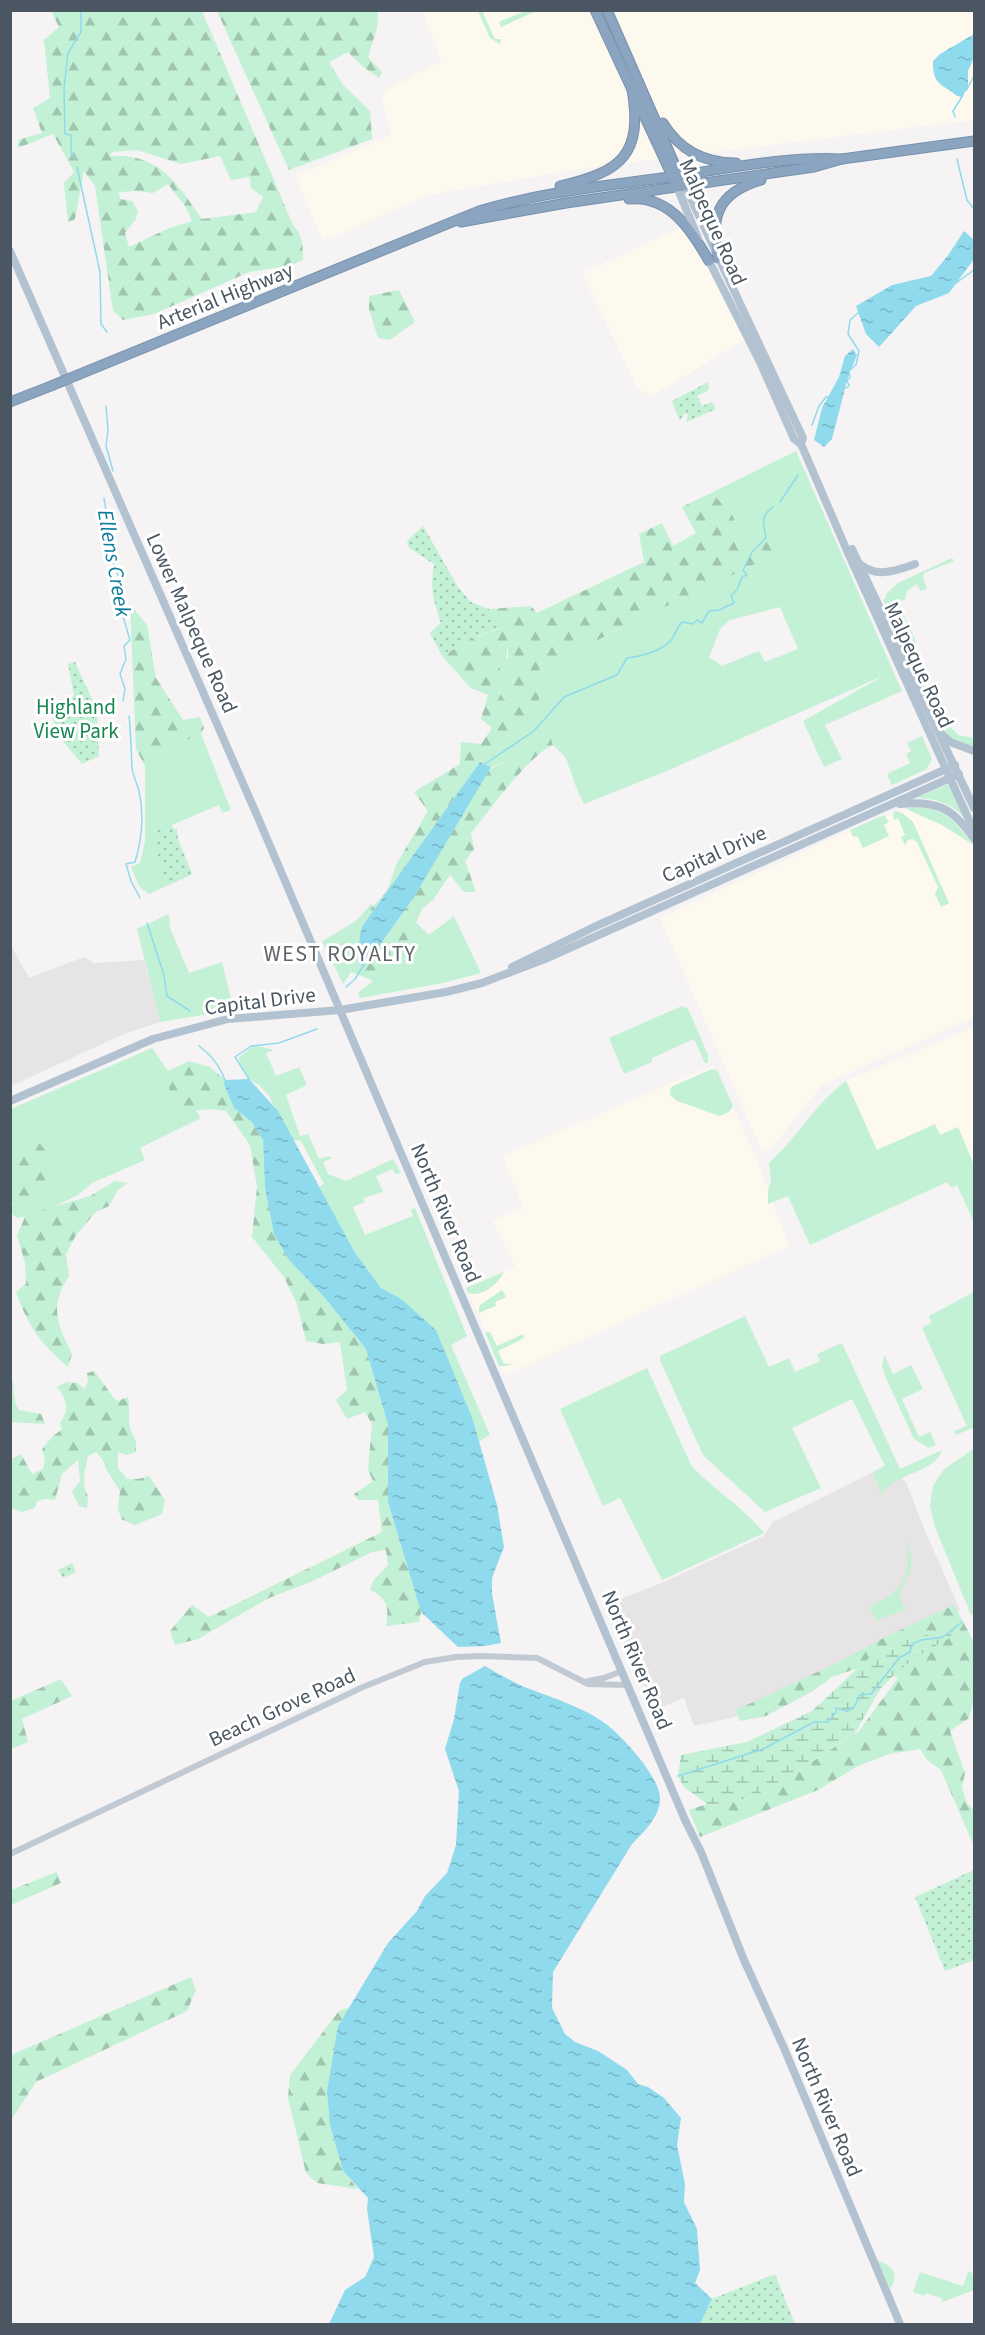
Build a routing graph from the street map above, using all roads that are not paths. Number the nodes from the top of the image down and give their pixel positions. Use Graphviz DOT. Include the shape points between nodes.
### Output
graph roads {
  1 [pos="595,10"];
  2 [pos="607,10"];
  3 [pos="632,89"];
  4 [pos="645,92"];
  5 [pos="975,141"];
  6 [pos="842,159"];
  7 [pos="769,163"];
  8 [pos="814,167"];
  9 [pos="676,176"];
  10 [pos="681,187"];
  11 [pos="501,204"];
  12 [pos="513,212"];
  13 [pos="453,223"];
  14 [pos="10,251"];
  15 [pos="714,260"];
  16 [pos="10,402"];
  17 [pos="835,522"];
  18 [pos="858,562"];
  19 [pos="915,564"];
  20 [pos="930,712"];
  21 [pos="975,750"];
  22 [pos="951,767"];
  23 [pos="955,776"];
  24 [pos="892,804"];
  25 [pos="975,808"];
  26 [pos="975,831"];
  27 [pos="975,839"];
  28 [pos="490,979"];
  29 [pos="340,1010"];
  30 [pos="10,1101"];
  31 [pos="622,1671"];
  32 [pos="579,1679"];
  33 [pos="628,1685"];
  34 [pos="10,1854"];
  35 [pos="900,2325"];
  1 -- 3 [label="highway, Malpeque Road"];
  2 -- 4 [label="highway, Malpeque Road"];
  3 -- 9 [label="highway, Malpeque Road"];
  3 -- 11 [label="highway" via="635,132 622,159 606,172 522,194"];
  4 -- 7 [label="highway" via="668,132 685,150 712,162"];
  4 -- 9 [label="highway, Malpeque Road"];
  5 -- 6 [label="highway, Arterial Highway"];
  6 -- 7 [label="highway, Arterial Highway" via="812,157"];
  6 -- 8 [label="highway, Arterial Highway"];
  7 -- 9 [label="highway, Arterial Highway"];
  8 -- 10 [label="highway, Arterial Highway"];
  8 -- 15 [label="highway" via="749,184 730,196 715,222"];
  9 -- 10 [label="highway, Malpeque Road"];
  9 -- 11 [label="highway, Arterial Highway" via="563,191"];
  10 -- 12 [label="highway, Arterial Highway"];
  10 -- 15 [label="main road, Malpeque Road"];
  11 -- 13 [label="highway, Arterial Highway"];
  12 -- 13 [label="highway, Arterial Highway"];
  12 -- 15 [label="highway" via="647,199 685,222"];
  13 -- 16 [label="highway, Arterial Highway, bridge"];
  14 -- 29 [label="main road, Lower Malpeque Road"];
  15 -- 17 [label="main road, Malpeque Road"];
  17 -- 18 [label="main road"];
  17 -- 22 [label="main road, Malpeque Road"];
  18 -- 19 [label="main road" via="875,572 886,573"];
  18 -- 20 [label="main road"];
  20 -- 21 [label="main road" via="950,742"];
  20 -- 22 [label="main road"];
  22 -- 23 [label="main road"];
  22 -- 28 [label="main road, Capital Drive" via="561,943"];
  23 -- 24 [label="main road, Capital Drive"];
  23 -- 25 [label="main road"];
  23 -- 26 [label="main road"];
  24 -- 27 [label="main road" via="935,804 957,817"];
  24 -- 28 [label="main road, Capital Drive"];
  28 -- 29 [label="main road, Capital Drive" via="446,992"];
  29 -- 30 [label="main road, Capital Drive" via="228,1019 153,1039"];
  29 -- 31 [label="main road, North River Road"];
  31 -- 32 [label="street" via="591,1681"];
  31 -- 33 [label="main road, North River Road"];
  32 -- 33 [label="street" via="597,1685"];
  32 -- 34 [label="street, Beach Grove Road" via="537,1658 456,1657 425,1662 361,1688"];
  33 -- 35 [label="main road, North River Road"];
}
